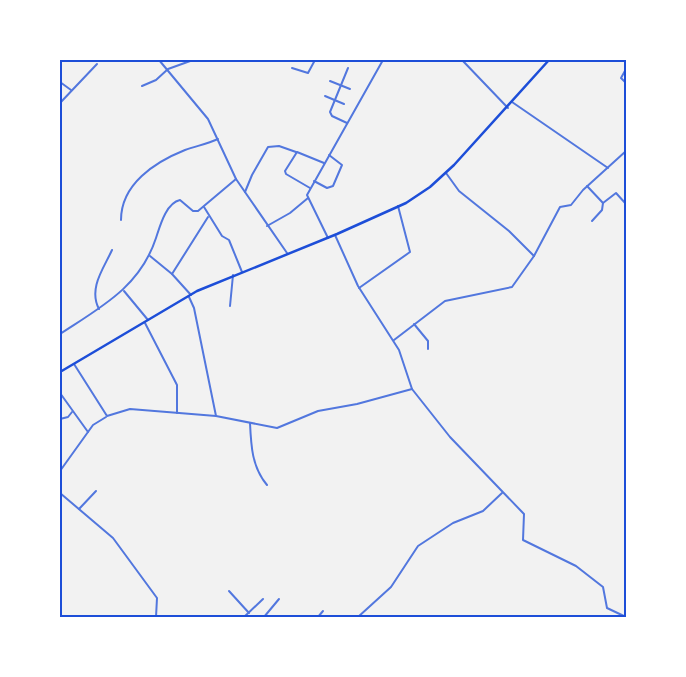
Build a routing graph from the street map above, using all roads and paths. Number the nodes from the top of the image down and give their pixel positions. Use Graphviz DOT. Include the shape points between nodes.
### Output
graph roads {
  1 [pos="159,60"];
  2 [pos="193,60"];
  3 [pos="314,60"];
  4 [pos="383,60"];
  5 [pos="462,60"];
  6 [pos="549,60"];
  7 [pos="97,64"];
  8 [pos="292,68"];
  9 [pos="348,68"];
  10 [pos="168,69"];
  11 [pos="626,69"];
  12 [pos="330,81"];
  13 [pos="60,82"];
  14 [pos="626,83"];
  15 [pos="142,86"];
  16 [pos="341,86"];
  17 [pos="350,89"];
  18 [pos="71,90"];
  19 [pos="325,96"];
  20 [pos="335,100"];
  21 [pos="512,102"];
  22 [pos="60,104"];
  23 [pos="344,104"];
  24 [pos="508,108"];
  25 [pos="346,123"];
  26 [pos="218,138"];
  27 [pos="297,152"];
  28 [pos="626,152"];
  29 [pos="329,155"];
  30 [pos="324,163"];
  31 [pos="608,168"];
  32 [pos="446,173"];
  33 [pos="236,179"];
  34 [pos="314,181"];
  35 [pos="587,186"];
  36 [pos="310,188"];
  37 [pos="245,192"];
  38 [pos="308,198"];
  39 [pos="602,203"];
  40 [pos="626,204"];
  41 [pos="398,206"];
  42 [pos="204,207"];
  43 [pos="209,216"];
  44 [pos="121,220"];
  45 [pos="592,221"];
  46 [pos="267,226"];
  47 [pos="335,235"];
  48 [pos="328,238"];
  49 [pos="112,250"];
  50 [pos="287,254"];
  51 [pos="150,256"];
  52 [pos="534,256"];
  53 [pos="242,272"];
  54 [pos="172,274"];
  55 [pos="233,275"];
  56 [pos="359,288"];
  57 [pos="124,290"];
  58 [pos="190,295"];
  59 [pos="230,306"];
  60 [pos="99,308"];
  61 [pos="148,320"];
  62 [pos="145,322"];
  63 [pos="414,324"];
  64 [pos="60,334"];
  65 [pos="394,340"];
  66 [pos="428,349"];
  67 [pos="74,364"];
  68 [pos="60,372"];
  69 [pos="412,389"];
  70 [pos="60,393"];
  71 [pos="72,412"];
  72 [pos="177,413"];
  73 [pos="108,416"];
  74 [pos="216,416"];
  75 [pos="60,419"];
  76 [pos="250,424"];
  77 [pos="88,432"];
  78 [pos="60,471"];
  79 [pos="267,485"];
  80 [pos="96,491"];
  81 [pos="60,493"];
  82 [pos="502,493"];
  83 [pos="78,509"];
  84 [pos="230,591"];
  85 [pos="263,599"];
  86 [pos="279,599"];
  87 [pos="323,611"];
  88 [pos="249,613"];
  89 [pos="156,617"];
  90 [pos="244,617"];
  91 [pos="264,617"];
  92 [pos="318,617"];
  93 [pos="358,617"];
  94 [pos="626,617"];
  1 -- 10 [label="street"];
  2 -- 10 [label="street"];
  3 -- 8 [label="street" via="308,73"];
  4 -- 25 [label="street"];
  5 -- 24 [label="street"];
  6 -- 21 [label="main road"];
  7 -- 18 [label="street"];
  9 -- 16 [label="street"];
  10 -- 15 [label="street" via="156,80"];
  10 -- 26 [label="street"];
  11 -- 14 [label="street" via="621,78"];
  12 -- 16 [label="street"];
  13 -- 18 [label="street"];
  16 -- 17 [label="street"];
  16 -- 20 [label="street"];
  18 -- 22 [label="street"];
  19 -- 20 [label="street"];
  20 -- 23 [label="street"];
  20 -- 25 [label="street" via="330,115"];
  21 -- 24 [label="main road"];
  21 -- 31 [label="street"];
  24 -- 32 [label="main road"];
  25 -- 29 [label="street"];
  26 -- 33 [label="street"];
  26 -- 44 [label="street" via="183,151 146,172 129,192"];
  27 -- 30 [label="street"];
  27 -- 36 [label="street" via="285,172"];
  27 -- 37 [label="street" via="279,146 268,147"];
  28 -- 31 [label="street"];
  29 -- 30 [label="street"];
  29 -- 34 [label="street" via="342,165 333,186 327,188"];
  30 -- 34 [label="street"];
  31 -- 35 [label="street"];
  32 -- 41 [label="main road"];
  32 -- 52 [label="street" via="459,191"];
  33 -- 37 [label="street"];
  33 -- 42 [label="street"];
  34 -- 36 [label="street"];
  35 -- 39 [label="street"];
  35 -- 52 [label="street" via="571,205 560,207"];
  36 -- 38 [label="street"];
  37 -- 46 [label="street"];
  38 -- 46 [label="street"];
  38 -- 48 [label="street"];
  39 -- 40 [label="street" via="616,193"];
  39 -- 45 [label="street" via="602,210"];
  41 -- 47 [label="main road"];
  41 -- 56 [label="street" via="410,252"];
  42 -- 43 [label="street"];
  42 -- 51 [label="street" via="195,211 181,200 172,204"];
  43 -- 53 [label="street" via="222,236 229,240"];
  43 -- 54 [label="street"];
  46 -- 50 [label="street"];
  47 -- 48 [label="main road"];
  47 -- 56 [label="street"];
  48 -- 50 [label="main road"];
  49 -- 60 [label="street" via="97,283 94,301"];
  50 -- 53 [label="main road"];
  51 -- 54 [label="street"];
  51 -- 57 [label="street"];
  52 -- 63 [label="street" via="510,288 445,301"];
  53 -- 55 [label="main road"];
  54 -- 58 [label="street"];
  55 -- 58 [label="main road"];
  55 -- 59 [label="street"];
  56 -- 65 [label="street"];
  57 -- 60 [label="street"];
  57 -- 61 [label="street"];
  58 -- 61 [label="main road"];
  58 -- 74 [label="street"];
  60 -- 64 [label="street"];
  61 -- 62 [label="main road"];
  62 -- 67 [label="main road"];
  62 -- 72 [label="street" via="176,383"];
  63 -- 65 [label="street"];
  63 -- 66 [label="street" via="428,341"];
  65 -- 69 [label="street"];
  67 -- 68 [label="main road"];
  67 -- 73 [label="street"];
  69 -- 76 [label="street" via="318,410 277,428"];
  69 -- 82 [label="street" via="450,437"];
  70 -- 71 [label="street"];
  71 -- 75 [label="street"];
  71 -- 77 [label="street"];
  72 -- 73 [label="street" via="127,409"];
  72 -- 74 [label="street"];
  73 -- 77 [label="street"];
  74 -- 76 [label="street"];
  76 -- 79 [label="street" via="253,457"];
  77 -- 78 [label="street"];
  80 -- 83 [label="street"];
  81 -- 83 [label="street"];
  82 -- 93 [label="street" via="483,511 453,523 418,546 392,587"];
  82 -- 94 [label="street" via="524,514 522,536 526,542 581,569 604,587 606,607"];
  83 -- 89 [label="street" via="113,538 157,598"];
  84 -- 88 [label="street"];
  85 -- 88 [label="street"];
  86 -- 91 [label="street"];
  87 -- 92 [label="street"];
  88 -- 90 [label="street"];
}
